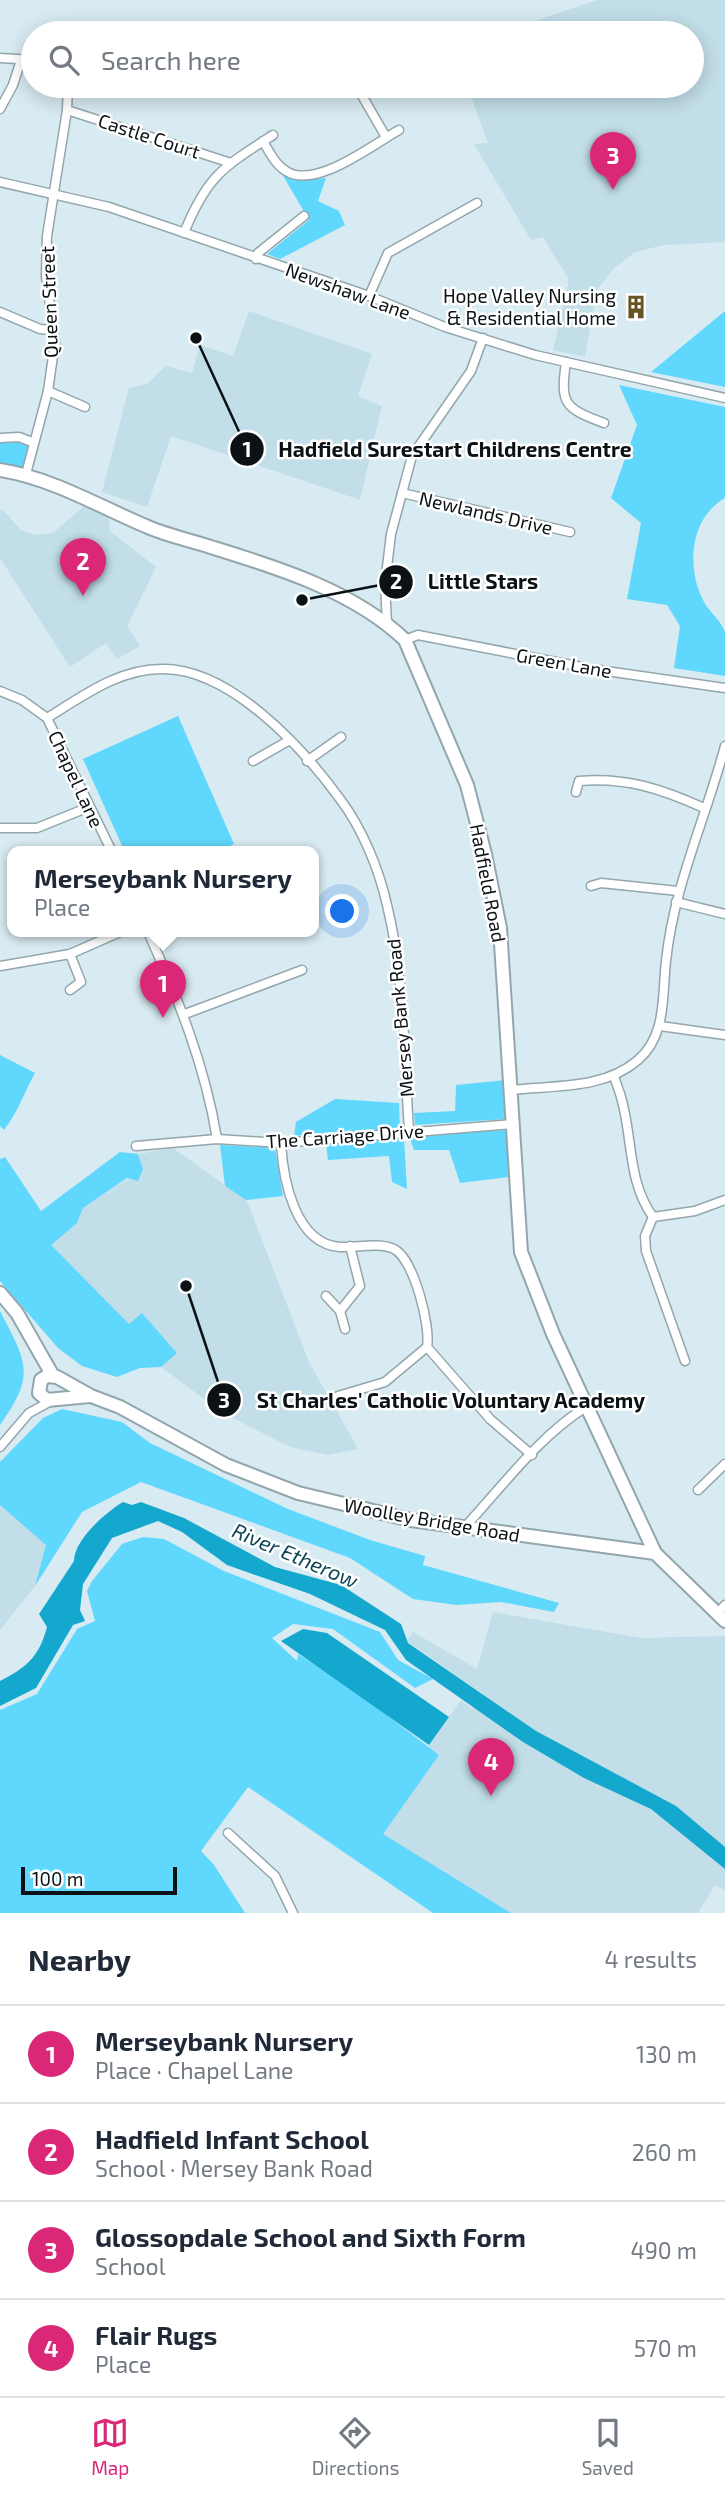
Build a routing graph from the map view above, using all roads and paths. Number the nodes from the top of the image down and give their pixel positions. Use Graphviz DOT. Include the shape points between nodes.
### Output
graph roads {
  1 [pos="0,58"];
  2 [pos="21,60"];
  3 [pos="68,98"];
  4 [pos="363,98"];
  5 [pos="0,109"];
  6 [pos="67,110"];
  7 [pos="399,130"];
  8 [pos="273,135"];
  9 [pos="386,137"];
  10 [pos="263,142"];
  11 [pos="231,163"];
  12 [pos="0,182"];
  13 [pos="55,193"];
  14 [pos="477,203"];
  15 [pos="304,216"];
  16 [pos="184,233"];
  17 [pos="256,259"];
  18 [pos="369,296"];
  19 [pos="1,316"];
  20 [pos="51,330"];
  21 [pos="483,338"];
  22 [pos="566,362"];
  23 [pos="48,391"];
  24 [pos="725,398"];
  25 [pos="85,407"];
  26 [pos="604,423"];
  27 [pos="0,439"];
  28 [pos="33,442"];
  29 [pos="0,470"];
  30 [pos="26,474"];
  31 [pos="402,493"];
  32 [pos="570,532"];
  33 [pos="387,623"];
  34 [pos="405,640"];
  35 [pos="725,688"];
  36 [pos="0,691"];
  37 [pos="47,718"];
  38 [pos="341,737"];
  39 [pos="288,741"];
  40 [pos="725,746"];
  41 [pos="253,761"];
  42 [pos="307,761"];
  43 [pos="576,792"];
  44 [pos="89,807"];
  45 [pos="704,808"];
  46 [pos="0,828"];
  47 [pos="109,846"];
  48 [pos="590,886"];
  49 [pos="678,891"];
  50 [pos="676,902"];
  51 [pos="725,914"];
  52 [pos="109,937"];
  53 [pos="150,937"];
  54 [pos="70,954"];
  55 [pos="0,966"];
  56 [pos="302,970"];
  57 [pos="70,990"];
  58 [pos="185,1014"];
  59 [pos="660,1026"];
  60 [pos="725,1035"];
  61 [pos="614,1076"];
  62 [pos="511,1090"];
  63 [pos="513,1124"];
  64 [pos="409,1131"];
  65 [pos="217,1139"];
  66 [pos="281,1143"];
  67 [pos="136,1146"];
  68 [pos="725,1200"];
  69 [pos="653,1217"];
  70 [pos="350,1246"];
  71 [pos="0,1293"];
  72 [pos="326,1296"];
  73 [pos="340,1311"];
  74 [pos="345,1329"];
  75 [pos="427,1347"];
  76 [pos="685,1362"];
  77 [pos="48,1381"];
  78 [pos="91,1396"];
  79 [pos="338,1396"];
  80 [pos="55,1399"];
  81 [pos="586,1407"];
  82 [pos="29,1413"];
  83 [pos="0,1447"];
  84 [pos="532,1455"];
  85 [pos="725,1464"];
  86 [pos="698,1490"];
  87 [pos="464,1528"];
  88 [pos="655,1553"];
  89 [pos="722,1613"];
  90 [pos="228,1833"];
  91 [pos="293,1913"];
  1 -- 2 [label="street"];
  2 -- 5 [label="street"];
  3 -- 6 [label="street, Queen Street"];
  4 -- 9 [label="street"];
  6 -- 11 [label="street, Castle Court"];
  6 -- 13 [label="street, Queen Street"];
  7 -- 9 [label="street"];
  8 -- 10 [label="street"];
  9 -- 10 [label="street" via="329,170 306,177 283,170"];
  10 -- 11 [label="street"];
  11 -- 16 [label="street" via="204,188"];
  12 -- 13 [label="street, Newshaw Lane"];
  13 -- 16 [label="street, Newshaw Lane"];
  13 -- 20 [label="street, Queen Street" via="47,236"];
  14 -- 18 [label="street" via="388,253"];
  15 -- 17 [label="street"];
  16 -- 17 [label="street, Newshaw Lane"];
  17 -- 18 [label="street, Newshaw Lane"];
  18 -- 21 [label="street, Newshaw Lane"];
  19 -- 20 [label="street"];
  20 -- 23 [label="street, Queen Street" via="55,342"];
  21 -- 22 [label="street, Newshaw Lane"];
  21 -- 31 [label="street, Newlands Drive" via="471,371 412,456"];
  22 -- 24 [label="street, Newshaw Lane"];
  22 -- 26 [label="street" via="563,384 568,405"];
  23 -- 25 [label="street"];
  23 -- 28 [label="street, Queen Street"];
  27 -- 28 [label="street"];
  28 -- 30 [label="street, Queen Street"];
  29 -- 30 [label="street, Hadfield Road"];
  30 -- 33 [label="street, Hadfield Road" via="79,493 150,528 317,584"];
  31 -- 32 [label="street, Newlands Drive"];
  31 -- 33 [label="street, Newlands Drive" via="385,584"];
  33 -- 34 [label="street, Hadfield Road"];
  34 -- 35 [label="street, Green Lane" via="418,635 592,669"];
  34 -- 62 [label="street, Hadfield Road" via="467,785 485,854 500,928"];
  36 -- 37 [label="street, Chapel Lane"];
  37 -- 39 [label="street, Mersey Bank Road" via="112,679 138,671 192,671 254,706"];
  37 -- 44 [label="street, Chapel Lane"];
  38 -- 42 [label="street"];
  39 -- 41 [label="street"];
  39 -- 42 [label="street, Mersey Bank Road"];
  40 -- 45 [label="street"];
  42 -- 64 [label="street, Mersey Bank Road" via="340,799 361,834 387,902 397,951"];
  43 -- 45 [label="street" via="579,781 630,781"];
  44 -- 46 [label="street" via="37,828"];
  44 -- 47 [label="street, Chapel Lane"];
  45 -- 49 [label="street"];
  48 -- 49 [label="street" via="601,883"];
  49 -- 50 [label="street"];
  50 -- 51 [label="street"];
  50 -- 59 [label="street"];
  52 -- 54 [label="street"];
  53 -- 58 [label="street"];
  54 -- 55 [label="street"];
  54 -- 57 [label="street" via="82,982"];
  56 -- 58 [label="street"];
  58 -- 65 [label="street" via="207,1080"];
  59 -- 60 [label="street"];
  59 -- 61 [label="street" via="640,1058"];
  61 -- 62 [label="street"];
  61 -- 69 [label="street" via="635,1173"];
  62 -- 63 [label="street, Hadfield Road"];
  63 -- 64 [label="street, The Carriage Drive"];
  63 -- 81 [label="street, Hadfield Road" via="521,1252"];
  64 -- 66 [label="street, The Carriage Drive"];
  65 -- 66 [label="street, The Carriage Drive"];
  65 -- 67 [label="street, The Carriage Drive"];
  66 -- 70 [label="street" via="283,1174 308,1230 320,1241"];
  68 -- 69 [label="street" via="695,1211"];
  69 -- 76 [label="street" via="645,1236 646,1251"];
  70 -- 73 [label="street" via="360,1286"];
  70 -- 75 [label="street" via="393,1249 405,1259 430,1334"];
  71 -- 77 [label="street" via="32,1340"];
  72 -- 73 [label="street"];
  73 -- 74 [label="street"];
  75 -- 79 [label="street" via="385,1382"];
  75 -- 84 [label="street" via="490,1419"];
  77 -- 78 [label="street, Woolley Bridge Road"];
  77 -- 80 [label="street" via="42,1396"];
  77 -- 80 [label="street" via="63,1390"];
  77 -- 82 [label="street"];
  78 -- 80 [label="street, Woolley Bridge Road"];
  78 -- 87 [label="street, Woolley Bridge Road" via="226,1465 298,1493"];
  80 -- 82 [label="street"];
  81 -- 84 [label="street"];
  81 -- 88 [label="street, Hadfield Road"];
  82 -- 83 [label="street"];
  84 -- 87 [label="street"];
  85 -- 86 [label="street"];
  87 -- 88 [label="street, Woolley Bridge Road"];
  88 -- 89 [label="street"];
  90 -- 91 [label="street" via="275,1876"];
}
